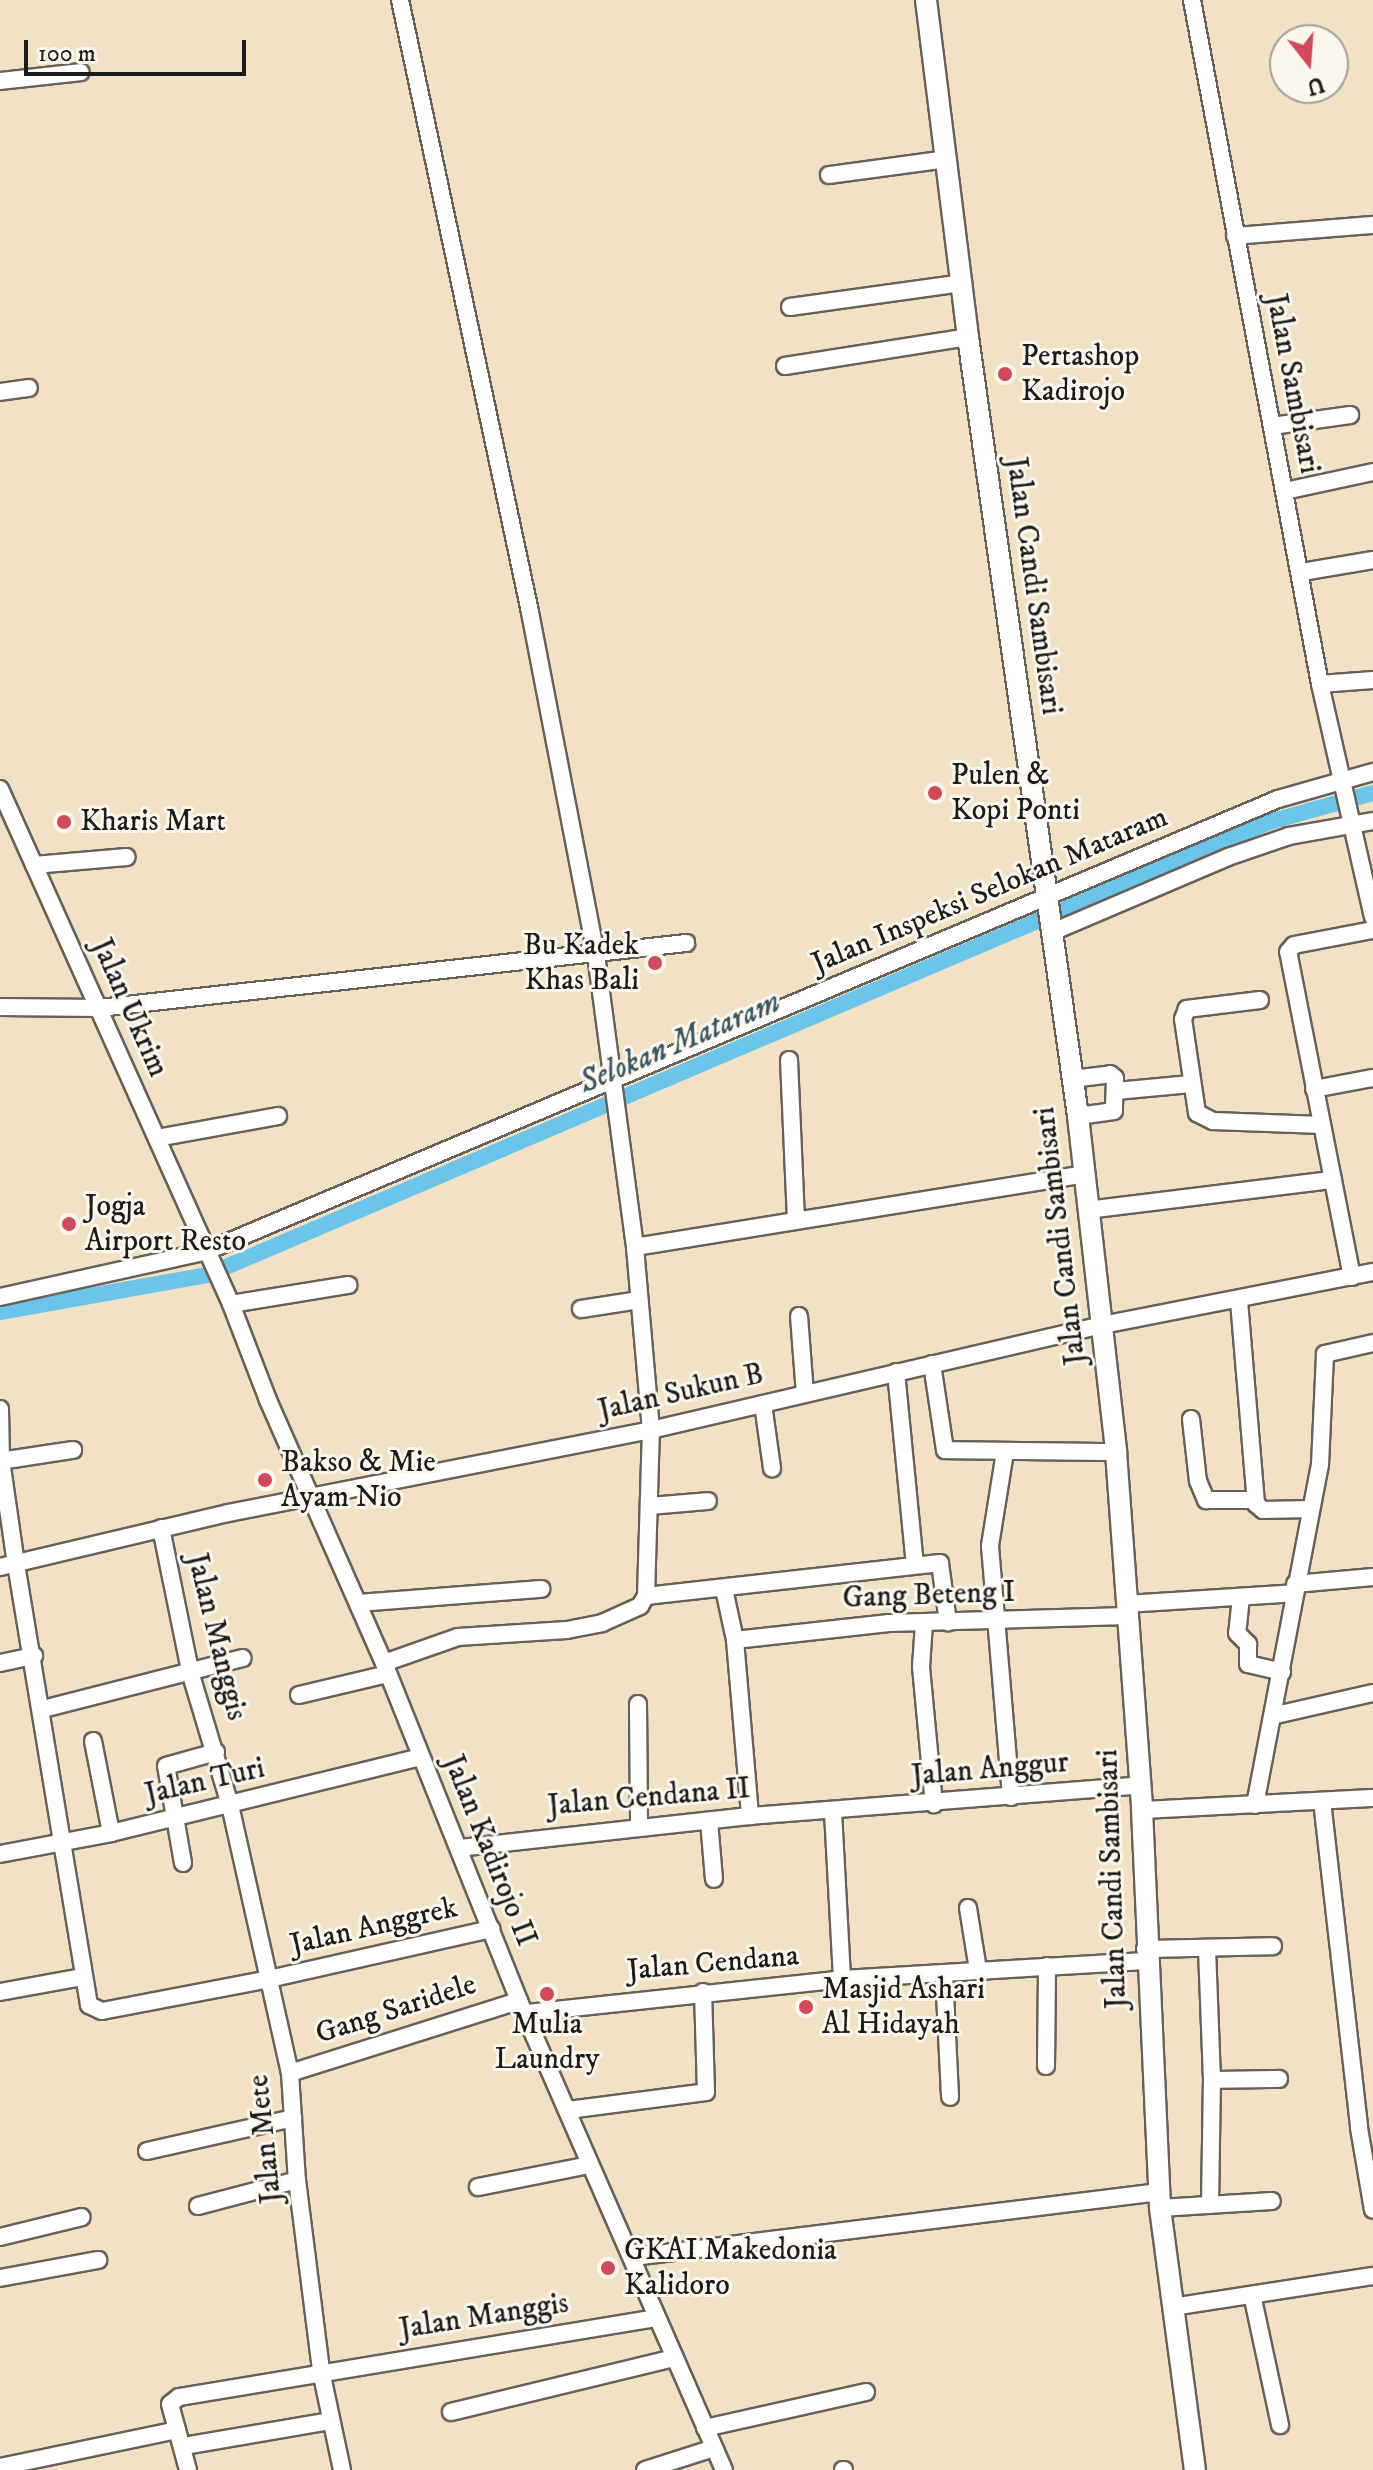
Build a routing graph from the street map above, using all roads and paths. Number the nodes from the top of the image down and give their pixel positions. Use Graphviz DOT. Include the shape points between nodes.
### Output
graph roads {
  1 [pos="400,0"];
  2 [pos="926,0"];
  3 [pos="1192,0"];
  4 [pos="81,72"];
  5 [pos="0,81"];
  6 [pos="947,159"];
  7 [pos="829,175"];
  8 [pos="1373,225"];
  9 [pos="1235,236"];
  10 [pos="963,283"];
  11 [pos="790,307"];
  12 [pos="968,337"];
  13 [pos="785,366"];
  14 [pos="29,388"];
  15 [pos="0,392"];
  16 [pos="1350,415"];
  17 [pos="1272,426"];
  18 [pos="1373,472"];
  19 [pos="1285,491"];
  20 [pos="1373,560"];
  21 [pos="1302,572"];
  22 [pos="1373,680"];
  23 [pos="1320,684"];
  24 [pos="1373,772"];
  25 [pos="1342,783"];
  26 [pos="0,789"];
  27 [pos="1352,818"];
  28 [pos="1373,821"];
  29 [pos="127,857"];
  30 [pos="34,865"];
  31 [pos="1045,899"];
  32 [pos="1373,912"];
  33 [pos="1049,930"];
  34 [pos="1373,930"];
  35 [pos="686,943"];
  36 [pos="596,955"];
  37 [pos="1260,1000"];
  38 [pos="0,1007"];
  39 [pos="99,1008"];
  40 [pos="789,1060"];
  41 [pos="1373,1078"];
  42 [pos="1072,1079"];
  43 [pos="1191,1084"];
  44 [pos="612,1085"];
  45 [pos="1314,1089"];
  46 [pos="1116,1091"];
  47 [pos="278,1116"];
  48 [pos="1078,1116"];
  49 [pos="1322,1125"];
  50 [pos="157,1138"];
  51 [pos="1084,1174"];
  52 [pos="1333,1180"];
  53 [pos="1087,1210"];
  54 [pos="796,1221"];
  55 [pos="635,1247"];
  56 [pos="209,1257"];
  57 [pos="1373,1272"];
  58 [pos="1352,1277"];
  59 [pos="348,1285"];
  60 [pos="0,1297"];
  61 [pos="639,1300"];
  62 [pos="1239,1301"];
  63 [pos="231,1304"];
  64 [pos="581,1309"];
  65 [pos="799,1316"];
  66 [pos="1102,1325"];
  67 [pos="1373,1343"];
  68 [pos="932,1364"];
  69 [pos="896,1372"];
  70 [pos="805,1394"];
  71 [pos="763,1404"];
  72 [pos="0,1409"];
  73 [pos="1191,1419"];
  74 [pos="651,1430"];
  75 [pos="73,1450"];
  76 [pos="1005,1452"];
  77 [pos="1116,1452"];
  78 [pos="0,1460"];
  79 [pos="772,1468"];
  80 [pos="312,1498"];
  81 [pos="1255,1500"];
  82 [pos="708,1501"];
  83 [pos="649,1506"];
  84 [pos="1311,1509"];
  85 [pos="161,1528"];
  86 [pos="8,1565"];
  87 [pos="915,1565"];
  88 [pos="1373,1577"];
  89 [pos="541,1589"];
  90 [pos="724,1589"];
  91 [pos="1294,1589"];
  92 [pos="646,1596"];
  93 [pos="1241,1597"];
  94 [pos="358,1603"];
  95 [pos="1126,1610"];
  96 [pos="948,1622"];
  97 [pos="998,1622"];
  98 [pos="924,1623"];
  99 [pos="735,1640"];
  100 [pos="34,1656"];
  101 [pos="243,1658"];
  102 [pos="0,1663"];
  103 [pos="386,1669"];
  104 [pos="1282,1672"];
  105 [pos="191,1675"];
  106 [pos="1373,1693"];
  107 [pos="299,1695"];
  108 [pos="638,1704"];
  109 [pos="43,1709"];
  110 [pos="1276,1715"];
  111 [pos="93,1741"];
  112 [pos="216,1752"];
  113 [pos="421,1757"];
  114 [pos="1140,1785"];
  115 [pos="1011,1797"];
  116 [pos="1373,1798"];
  117 [pos="1322,1801"];
  118 [pos="934,1804"];
  119 [pos="230,1805"];
  120 [pos="1255,1805"];
  121 [pos="1142,1810"];
  122 [pos="839,1812"];
  123 [pos="750,1816"];
  124 [pos="175,1818"];
  125 [pos="709,1821"];
  126 [pos="639,1828"];
  127 [pos="111,1833"];
  128 [pos="61,1843"];
  129 [pos="459,1848"];
  130 [pos="0,1854"];
  131 [pos="183,1863"];
  132 [pos="714,1879"];
  133 [pos="968,1908"];
  134 [pos="491,1929"];
  135 [pos="1273,1946"];
  136 [pos="1207,1949"];
  137 [pos="1145,1955"];
  138 [pos="1047,1966"];
  139 [pos="978,1970"];
  140 [pos="944,1973"];
  141 [pos="82,1977"];
  142 [pos="269,1979"];
  143 [pos="842,1979"];
  144 [pos="0,1992"];
  145 [pos="703,1992"];
  146 [pos="522,2007"];
  147 [pos="1046,2066"];
  148 [pos="290,2073"];
  149 [pos="1279,2079"];
  150 [pos="1212,2080"];
  151 [pos="950,2097"];
  152 [pos="568,2110"];
  153 [pos="293,2118"];
  154 [pos="147,2151"];
  155 [pos="589,2165"];
  156 [pos="297,2180"];
  157 [pos="478,2187"];
  158 [pos="1159,2200"];
  159 [pos="1272,2201"];
  160 [pos="1210,2205"];
  161 [pos="198,2206"];
  162 [pos="1373,2210"];
  163 [pos="82,2217"];
  164 [pos="0,2237"];
  165 [pos="633,2257"];
  166 [pos="98,2260"];
  167 [pos="1373,2276"];
  168 [pos="0,2278"];
  169 [pos="1253,2299"];
  170 [pos="1172,2307"];
  171 [pos="657,2318"];
  172 [pos="675,2358"];
  173 [pos="321,2371"];
  174 [pos="866,2392"];
  175 [pos="451,2412"];
  176 [pos="331,2421"];
  177 [pos="1280,2425"];
  178 [pos="705,2428"];
  179 [pos="177,2430"];
  180 [pos="184,2446"];
  181 [pos="714,2448"];
  182 [pos="0,2467"];
  183 [pos="188,2470"];
  184 [pos="342,2470"];
  185 [pos="645,2470"];
  186 [pos="724,2470"];
  187 [pos="1195,2470"];
  1 -- 36 [label="street" via="530,612"];
  2 -- 6 [label="street, Jalan Candi Sambisari"];
  3 -- 9 [label="street, Jalan Sambisari"];
  4 -- 5 [label="street"];
  6 -- 7 [label="street"];
  6 -- 10 [label="street, Jalan Candi Sambisari"];
  8 -- 9 [label="street"];
  9 -- 17 [label="street, Jalan Sambisari"];
  10 -- 11 [label="street"];
  10 -- 12 [label="street, Jalan Candi Sambisari"];
  12 -- 13 [label="street"];
  12 -- 31 [label="street, Jalan Candi Sambisari"];
  14 -- 15 [label="street"];
  16 -- 17 [label="street"];
  17 -- 19 [label="street, Jalan Sambisari"];
  18 -- 19 [label="street"];
  19 -- 21 [label="street, Jalan Sambisari"];
  20 -- 21 [label="street"];
  21 -- 23 [label="street, Jalan Sambisari"];
  22 -- 23 [label="street"];
  23 -- 25 [label="street, Jalan Sambisari"];
  24 -- 25 [label="street, Jalan Inspeksi Selokan Mataram"];
  25 -- 27 [label="street"];
  25 -- 31 [label="street, Jalan Inspeksi Selokan Mataram"];
  26 -- 30 [label="street, Jalan Ukrim"];
  27 -- 28 [label="street"];
  27 -- 32 [label="street"];
  27 -- 33 [label="street" via="1228,857"];
  29 -- 30 [label="street"];
  30 -- 39 [label="street, Jalan Ukrim"];
  31 -- 33 [label="street, Jalan Candi Sambisari"];
  31 -- 44 [label="street, Jalan Inspeksi Selokan Mataram"];
  33 -- 42 [label="street, Jalan Candi Sambisari"];
  34 -- 45 [label="street" via="1294,945 1288,952"];
  35 -- 36 [label="street"];
  36 -- 39 [label="street"];
  36 -- 44 [label="street"];
  37 -- 43 [label="street" via="1187,1009 1183,1019"];
  38 -- 39 [label="street"];
  39 -- 50 [label="street, Jalan Ukrim"];
  40 -- 54 [label="street"];
  41 -- 45 [label="street"];
  42 -- 46 [label="street" via="1110,1074"];
  42 -- 48 [label="street, Jalan Candi Sambisari"];
  43 -- 46 [label="street"];
  43 -- 49 [label="street" via="1203,1120"];
  44 -- 55 [label="street"];
  44 -- 56 [label="street, Jalan Inspeksi Selokan Mataram"];
  45 -- 49 [label="street"];
  46 -- 48 [label="street" via="1114,1111"];
  47 -- 50 [label="street"];
  48 -- 51 [label="street, Jalan Candi Sambisari"];
  49 -- 52 [label="street"];
  50 -- 56 [label="street, Jalan Ukrim"];
  51 -- 53 [label="street, Jalan Candi Sambisari"];
  51 -- 54 [label="street"];
  52 -- 53 [label="street"];
  52 -- 58 [label="street"];
  53 -- 66 [label="street, Jalan Candi Sambisari"];
  54 -- 55 [label="street"];
  55 -- 61 [label="street"];
  56 -- 60 [label="street, Jalan Inspeksi Selokan Mataram"];
  56 -- 63 [label="street, Jalan Kadirojo II"];
  57 -- 58 [label="street, Jalan Sukun B"];
  58 -- 62 [label="street, Jalan Sukun B"];
  59 -- 63 [label="street"];
  61 -- 64 [label="street"];
  61 -- 74 [label="street"];
  62 -- 66 [label="street, Jalan Sukun B"];
  62 -- 81 [label="street"];
  63 -- 80 [label="street, Jalan Kadirojo II"];
  65 -- 70 [label="street"];
  66 -- 68 [label="street, Jalan Sukun B"];
  66 -- 77 [label="street, Jalan Candi Sambisari"];
  67 -- 84 [label="street" via="1325,1354 1320,1465"];
  68 -- 69 [label="street, Jalan Sukun B"];
  68 -- 76 [label="street" via="943,1449"];
  69 -- 70 [label="street, Jalan Sukun B"];
  69 -- 87 [label="street"];
  70 -- 71 [label="street, Jalan Sukun B"];
  71 -- 74 [label="street, Jalan Sukun B"];
  71 -- 79 [label="street"];
  72 -- 78 [label="street"];
  73 -- 81 [label="street" via="1198,1481 1206,1500"];
  74 -- 80 [label="street, Jalan Sukun B"];
  74 -- 83 [label="street"];
  75 -- 78 [label="street"];
  76 -- 77 [label="street"];
  76 -- 97 [label="street" via="990,1546"];
  77 -- 95 [label="street, Jalan Candi Sambisari"];
  78 -- 86 [label="street"];
  80 -- 85 [label="street, Jalan Sukun B"];
  80 -- 94 [label="street, Jalan Kadirojo II"];
  81 -- 84 [label="street" via="1263,1510"];
  82 -- 83 [label="street"];
  83 -- 92 [label="street"];
  84 -- 91 [label="street"];
  85 -- 86 [label="street, Jalan Sukun B"];
  85 -- 105 [label="street, Jalan Manggis"];
  86 -- 100 [label="street"];
  87 -- 90 [label="street"];
  87 -- 96 [label="street" via="942,1564"];
  88 -- 91 [label="street, Gang Beteng I"];
  89 -- 94 [label="street"];
  90 -- 92 [label="street"];
  90 -- 99 [label="street"];
  91 -- 93 [label="street, Gang Beteng I"];
  91 -- 104 [label="street"];
  92 -- 103 [label="street" via="634,1610 602,1623 458,1637"];
  93 -- 95 [label="street, Gang Beteng I"];
  93 -- 104 [label="street" via="1237,1633 1248,1644 1249,1666"];
  94 -- 103 [label="street, Jalan Kadirojo II"];
  95 -- 97 [label="street, Gang Beteng I"];
  95 -- 114 [label="street, Jalan Candi Sambisari"];
  96 -- 97 [label="street, Gang Beteng I"];
  96 -- 98 [label="street, Gang Beteng I"];
  97 -- 115 [label="street"];
  98 -- 99 [label="street, Gang Beteng I"];
  98 -- 118 [label="street" via="921,1667"];
  99 -- 123 [label="street"];
  100 -- 102 [label="street"];
  100 -- 109 [label="street"];
  101 -- 105 [label="street"];
  103 -- 107 [label="street"];
  103 -- 113 [label="street, Jalan Kadirojo II"];
  104 -- 110 [label="street"];
  105 -- 109 [label="street"];
  105 -- 112 [label="street, Jalan Manggis"];
  106 -- 110 [label="street"];
  108 -- 126 [label="street"];
  109 -- 128 [label="street"];
  110 -- 120 [label="street"];
  111 -- 127 [label="street"];
  112 -- 119 [label="street, Jalan Manggis"];
  112 -- 124 [label="street" via="166,1766"];
  113 -- 119 [label="street, Jalan Turi"];
  113 -- 129 [label="street, Jalan Kadirojo II"];
  114 -- 115 [label="street, Jalan Anggur"];
  114 -- 121 [label="street, Jalan Candi Sambisari"];
  115 -- 118 [label="street, Jalan Anggur"];
  116 -- 117 [label="street"];
  117 -- 120 [label="street"];
  117 -- 162 [label="street"];
  118 -- 122 [label="street, Jalan Anggur"];
  119 -- 124 [label="street, Jalan Turi"];
  119 -- 142 [label="street, Jalan Mete"];
  120 -- 121 [label="street"];
  121 -- 137 [label="street, Jalan Candi Sambisari"];
  122 -- 123 [label="street, Jalan Cendana II"];
  122 -- 143 [label="street"];
  123 -- 125 [label="street, Jalan Cendana II"];
  124 -- 127 [label="street, Jalan Turi"];
  124 -- 131 [label="street"];
  125 -- 126 [label="street, Jalan Cendana II"];
  125 -- 132 [label="street"];
  126 -- 129 [label="street, Jalan Cendana II"];
  127 -- 128 [label="street, Jalan Turi"];
  128 -- 130 [label="street, Jalan Turi"];
  128 -- 141 [label="street"];
  129 -- 134 [label="street, Jalan Kadirojo II"];
  133 -- 139 [label="street"];
  134 -- 142 [label="street, Jalan Anggrek"];
  134 -- 146 [label="street, Jalan Kadirojo II"];
  135 -- 136 [label="street, Jalan Cendana"];
  136 -- 137 [label="street, Jalan Cendana"];
  136 -- 150 [label="street"];
  137 -- 138 [label="street, Jalan Cendana"];
  137 -- 158 [label="street, Jalan Candi Sambisari"];
  138 -- 139 [label="street, Jalan Cendana"];
  138 -- 147 [label="street"];
  139 -- 140 [label="street, Jalan Cendana"];
  140 -- 143 [label="street, Jalan Cendana"];
  140 -- 151 [label="street"];
  141 -- 142 [label="street, Jalan Anggrek" via="89,2005 102,2011"];
  141 -- 144 [label="street"];
  142 -- 148 [label="street, Jalan Mete"];
  143 -- 145 [label="street, Jalan Cendana"];
  145 -- 146 [label="street, Jalan Cendana"];
  145 -- 152 [label="street" via="706,2092"];
  146 -- 148 [label="street, Gang Saridele"];
  146 -- 152 [label="street, Jalan Kadirojo II"];
  148 -- 153 [label="street, Jalan Mete"];
  149 -- 150 [label="street"];
  150 -- 160 [label="street"];
  152 -- 155 [label="street, Jalan Kadirojo II"];
  153 -- 154 [label="street"];
  153 -- 156 [label="street, Jalan Mete"];
  155 -- 157 [label="street"];
  155 -- 165 [label="street, Jalan Kadirojo II"];
  156 -- 161 [label="street"];
  156 -- 173 [label="street, Jalan Mete"];
  158 -- 160 [label="street"];
  158 -- 165 [label="street"];
  158 -- 170 [label="street, Jalan Candi Sambisari"];
  159 -- 160 [label="street"];
  163 -- 164 [label="street"];
  165 -- 171 [label="street, Jalan Kadirojo II"];
  166 -- 168 [label="street"];
  167 -- 169 [label="street"];
  169 -- 170 [label="street"];
  169 -- 177 [label="street"];
  170 -- 187 [label="street, Jalan Candi Sambisari"];
  171 -- 172 [label="street, Jalan Kadirojo II"];
  171 -- 173 [label="street, Jalan Manggis"];
  172 -- 175 [label="street"];
  172 -- 178 [label="street, Jalan Kadirojo II"];
  173 -- 176 [label="street, Jalan Mete"];
  173 -- 179 [label="street, Jalan Manggis" via="173,2399"];
  174 -- 178 [label="street"];
  176 -- 180 [label="street"];
  176 -- 184 [label="street, Jalan Mete"];
  178 -- 181 [label="street, Jalan Kadirojo II"];
  179 -- 180 [label="street"];
  179 -- 182 [label="street"];
  180 -- 183 [label="street"];
  181 -- 185 [label="street"];
  181 -- 186 [label="street, Jalan Kadirojo II"];
}
